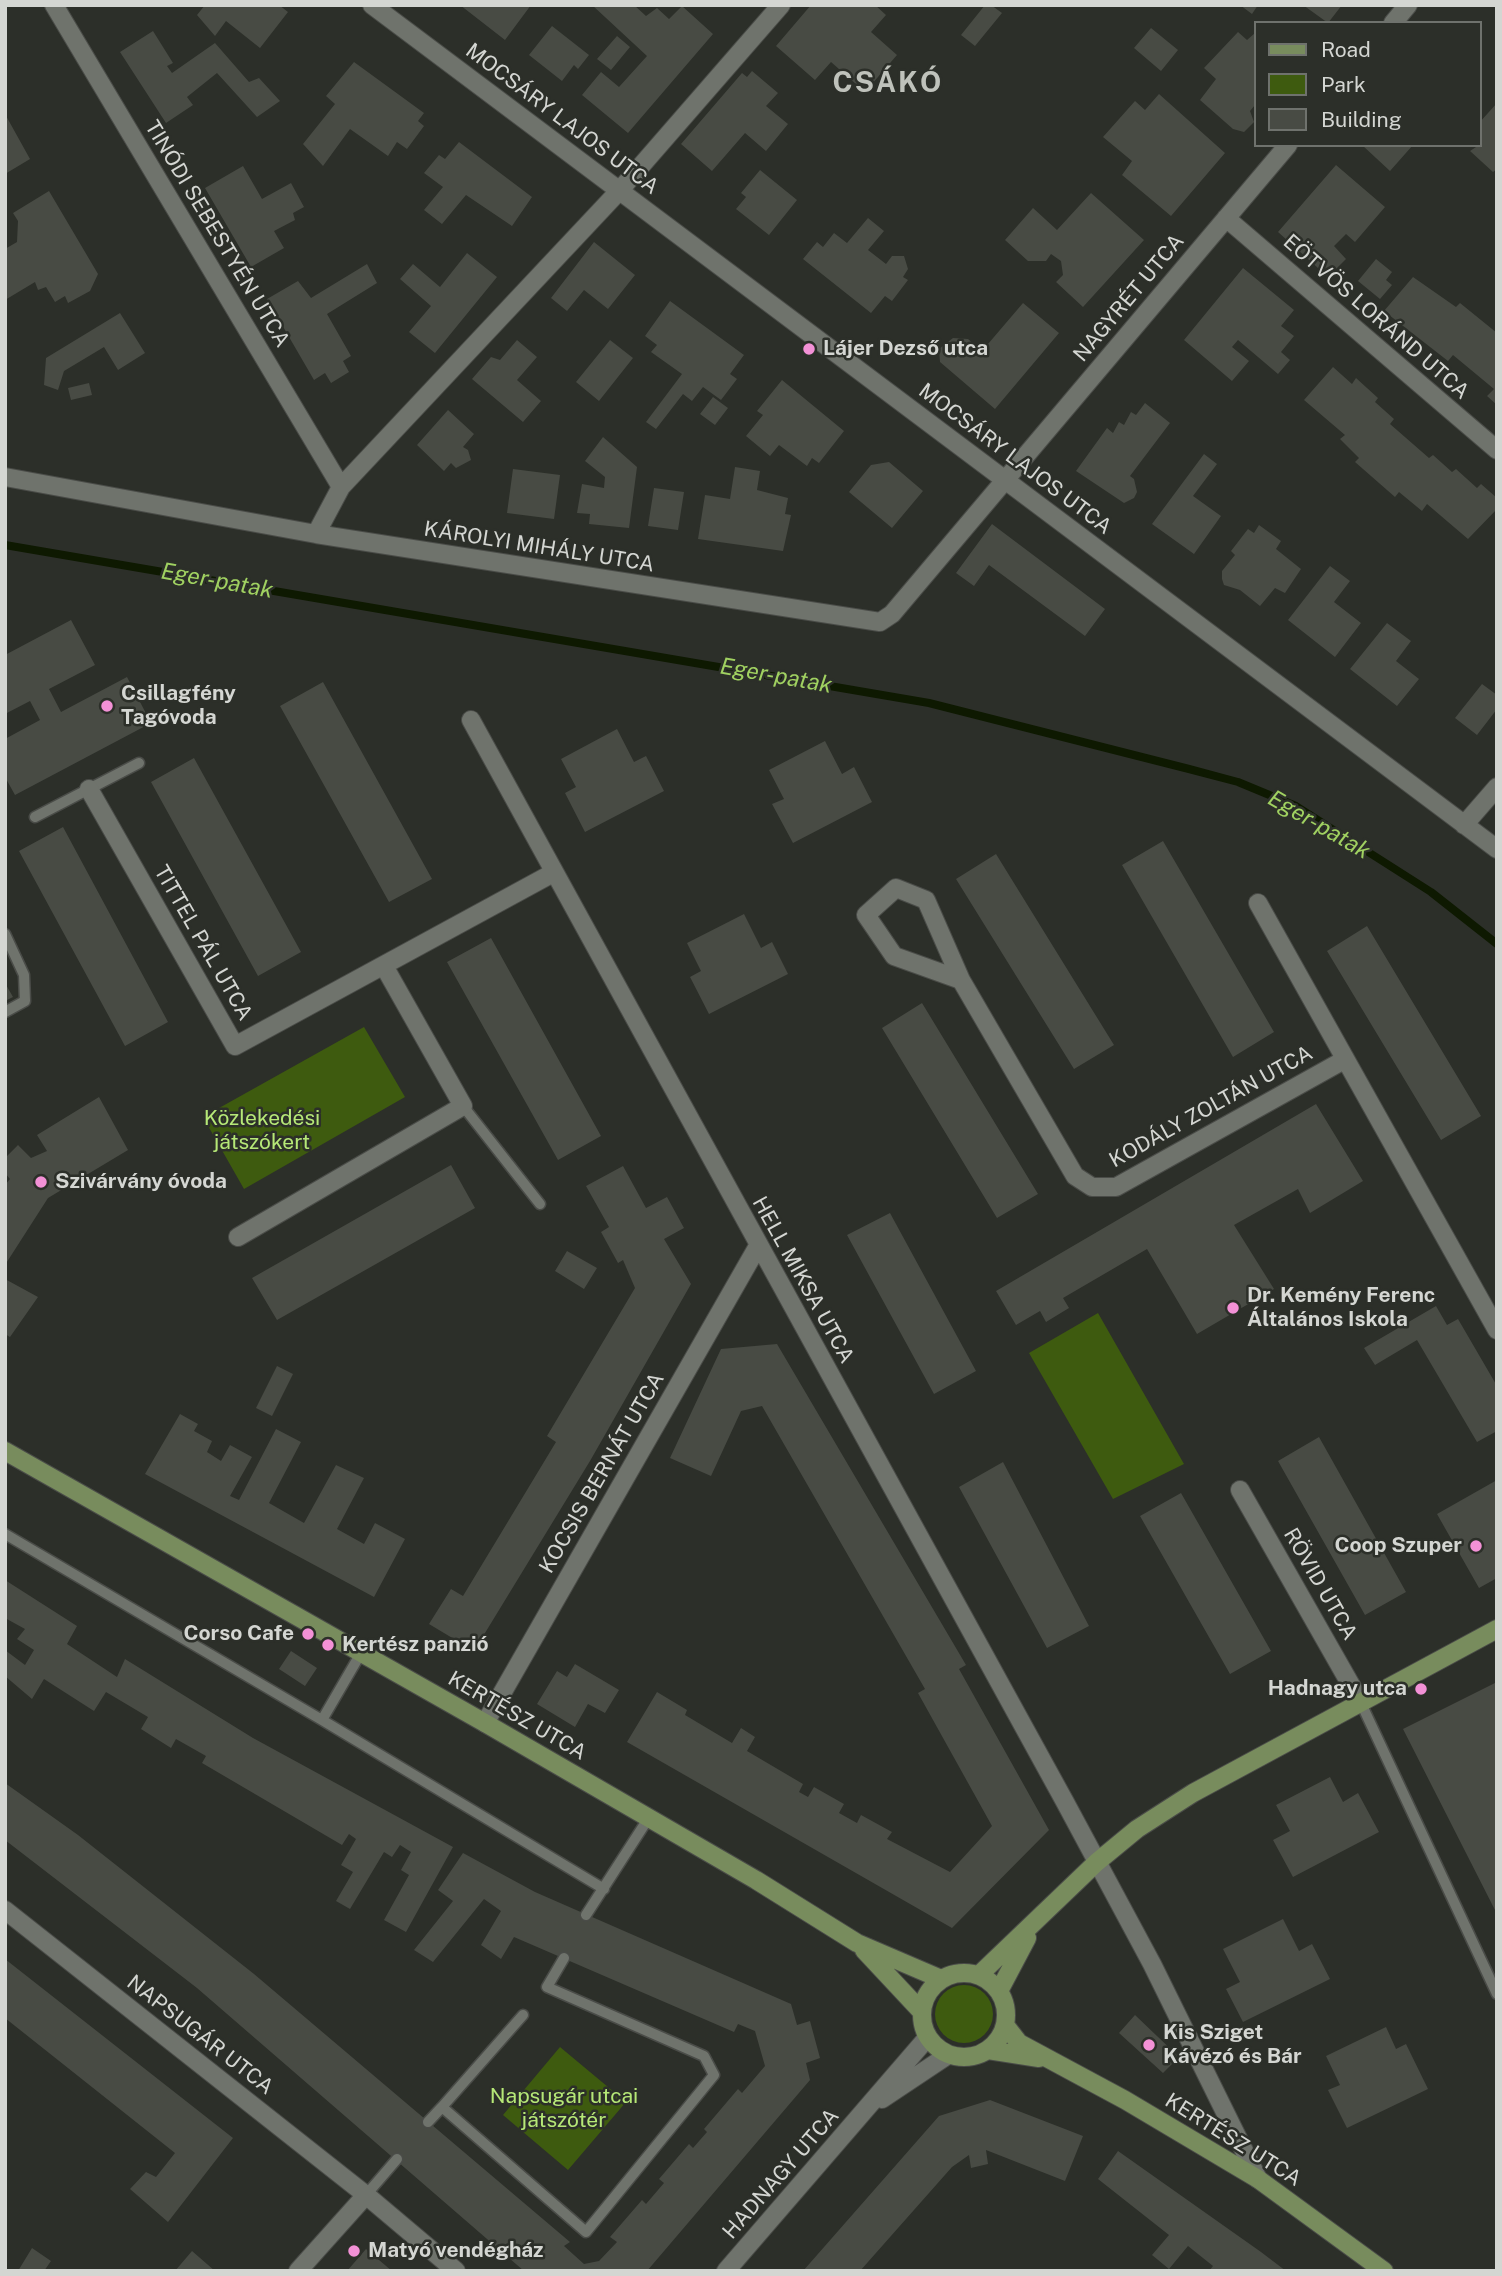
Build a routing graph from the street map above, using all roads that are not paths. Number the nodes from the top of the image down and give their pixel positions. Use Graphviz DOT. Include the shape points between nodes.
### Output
graph roads {
  1 [pos="54,5"];
  2 [pos="372,5"];
  3 [pos="781,5"];
  4 [pos="1408,5"];
  5 [pos="1395,21"];
  6 [pos="1286,147"];
  7 [pos="620,190"];
  8 [pos="1226,218"];
  9 [pos="1497,450"];
  10 [pos="5,477"];
  11 [pos="1005,480"];
  12 [pos="341,487"];
  13 [pos="316,534"];
  14 [pos="471,720"];
  15 [pos="139,763"];
  16 [pos="1497,787"];
  17 [pos="89,789"];
  18 [pos="35,817"];
  19 [pos="1464,825"];
  20 [pos="1497,849"];
  21 [pos="553,873"];
  22 [pos="1258,903"];
  23 [pos="5,934"];
  24 [pos="384,967"];
  25 [pos="961,980"];
  26 [pos="5,1012"];
  27 [pos="1345,1060"];
  28 [pos="463,1106"];
  29 [pos="540,1204"];
  30 [pos="238,1237"];
  31 [pos="758,1246"];
  32 [pos="1497,1330"];
  33 [pos="5,1451"];
  34 [pos="1240,1490"];
  35 [pos="5,1534"];
  36 [pos="1497,1629"];
  37 [pos="361,1653"];
  38 [pos="1360,1701"];
  39 [pos="322,1720"];
  40 [pos="485,1723"];
  41 [pos="648,1819"];
  42 [pos="1097,1862"];
  43 [pos="604,1889"];
  44 [pos="5,1910"];
  45 [pos="586,1915"];
  46 [pos="1035,1922"];
  47 [pos="857,1942"];
  48 [pos="564,1958"];
  49 [pos="979,1975"];
  50 [pos="941,1979"];
  51 [pos="999,1991"];
  52 [pos="1497,1994"];
  53 [pos="921,2011"];
  54 [pos="523,2015"];
  55 [pos="1005,2025"];
  56 [pos="927,2038"];
  57 [pos="988,2050"];
  58 [pos="948,2055"];
  59 [pos="1049,2060"];
  60 [pos="870,2106"];
  61 [pos="442,2107"];
  62 [pos="428,2122"];
  63 [pos="397,2159"];
  64 [pos="1258,2179"];
  65 [pos="366,2195"];
  66 [pos="298,2271"];
  67 [pos="456,2271"];
  68 [pos="726,2271"];
  69 [pos="1384,2271"];
  1 -- 12 [label="street, TINÓDI SEBESTYÉN UTCA"];
  2 -- 7 [label="street, MOCSÁRY LAJOS UTCA"];
  3 -- 7 [label="street"];
  4 -- 5 [label="street"];
  6 -- 8 [label="street, NAGYRÉT UTCA"];
  7 -- 11 [label="street, MOCSÁRY LAJOS UTCA"];
  7 -- 12 [label="street"];
  8 -- 9 [label="street, EÖTVÖS LORÁND UTCA"];
  8 -- 11 [label="street, NAGYRÉT UTCA"];
  10 -- 13 [label="street, KÁROLYI MIHÁLY UTCA"];
  11 -- 13 [label="street, KÁROLYI MIHÁLY UTCA" via="892,614 880,622"];
  11 -- 19 [label="street, MOCSÁRY LAJOS UTCA"];
  12 -- 13 [label="street"];
  14 -- 21 [label="street, HELL MIKSA UTCA"];
  15 -- 17 [label="lane"];
  16 -- 19 [label="street"];
  17 -- 18 [label="lane"];
  17 -- 24 [label="street, TITTEL PÁL UTCA" via="235,1046"];
  19 -- 20 [label="street, MOCSÁRY LAJOS UTCA"];
  21 -- 24 [label="street, TITTEL PÁL UTCA"];
  21 -- 31 [label="street, HELL MIKSA UTCA"];
  22 -- 27 [label="street, KODÁLY ZOLTÁN UTCA"];
  23 -- 26 [label="lane" via="24,975 24,1000"];
  24 -- 28 [label="street"];
  25 -- 25 [label="street, KODÁLY ZOLTÁN UTCA" via="926,900 896,888 866,915 894,956"];
  25 -- 27 [label="street, KODÁLY ZOLTÁN UTCA" via="1075,1176 1092,1188 1116,1187"];
  27 -- 32 [label="street, KODÁLY ZOLTÁN UTCA"];
  28 -- 29 [label="lane"];
  28 -- 30 [label="street"];
  31 -- 40 [label="street, KOCSIS BERNÁT UTCA"];
  31 -- 42 [label="street, HELL MIKSA UTCA"];
  33 -- 37 [label="street, KERTÉSZ UTCA"];
  34 -- 38 [label="street, RÖVID UTCA"];
  35 -- 39 [label="lane"];
  36 -- 38 [label="street"];
  37 -- 39 [label="lane"];
  37 -- 40 [label="street, KERTÉSZ UTCA"];
  38 -- 42 [label="street" via="1193,1793"];
  38 -- 52 [label="lane"];
  39 -- 43 [label="lane"];
  40 -- 41 [label="street, KERTÉSZ UTCA"];
  41 -- 43 [label="lane"];
  41 -- 47 [label="street, KERTÉSZ UTCA"];
  42 -- 46 [label="street"];
  42 -- 64 [label="street, HELL MIKSA UTCA"];
  43 -- 45 [label="lane"];
  44 -- 65 [label="street, NAPSUGÁR UTCA"];
  46 -- 49 [label="street"];
  46 -- 51 [label="street"];
  47 -- 50 [label="street, KERTÉSZ UTCA"];
  47 -- 53 [label="street, KERTÉSZ UTCA"];
  48 -- 61 [label="lane" via="547,1987 704,2056 714,2075 586,2232"];
  49 -- 50 [label="street" via="953,1974"];
  49 -- 51 [label="street"];
  50 -- 53 [label="street" via="927,1992"];
  51 -- 55 [label="street"];
  53 -- 56 [label="street"];
  54 -- 61 [label="lane"];
  55 -- 57 [label="street"];
  55 -- 59 [label="street, KERTÉSZ UTCA" via="1019,2043"];
  56 -- 58 [label="street"];
  56 -- 60 [label="street, HADNAGY UTCA"];
  57 -- 58 [label="street" via="962,2057"];
  57 -- 59 [label="street, KERTÉSZ UTCA"];
  58 -- 60 [label="street, HADNAGY UTCA"];
  59 -- 64 [label="street, KERTÉSZ UTCA" via="1125,2099"];
  60 -- 68 [label="street, HADNAGY UTCA"];
  61 -- 62 [label="lane"];
  63 -- 65 [label="lane"];
  64 -- 69 [label="street, KERTÉSZ UTCA"];
  65 -- 66 [label="street"];
  65 -- 67 [label="street, NAPSUGÁR UTCA"];
}
